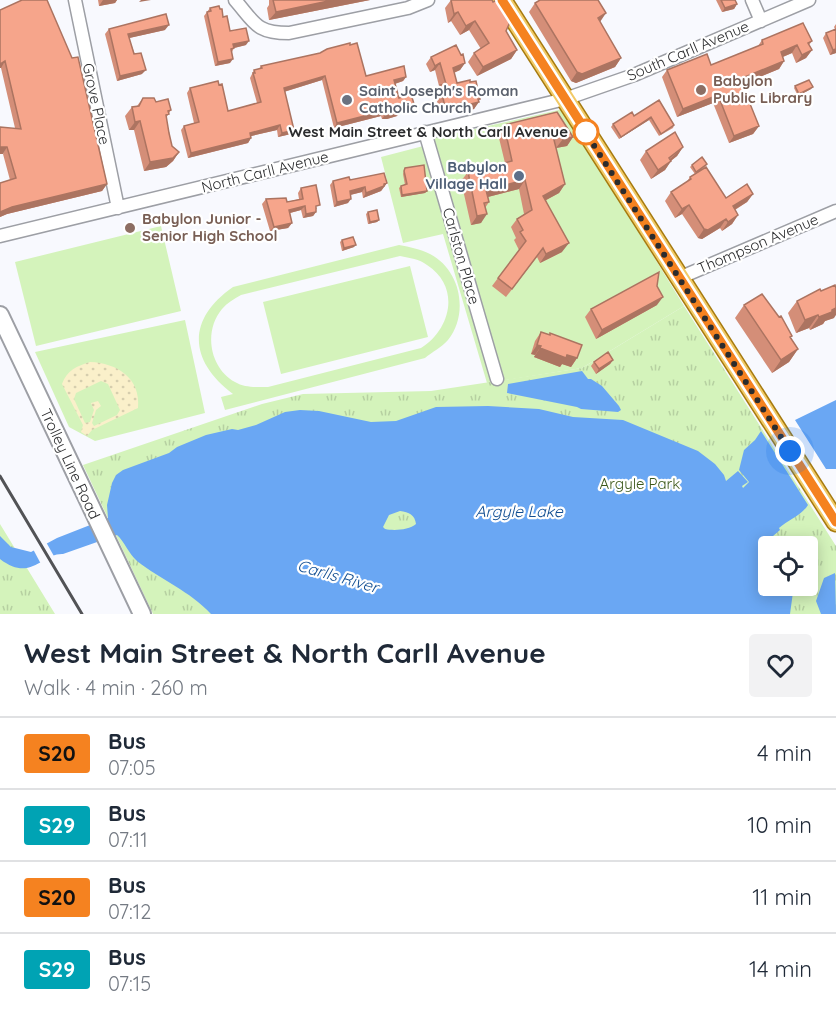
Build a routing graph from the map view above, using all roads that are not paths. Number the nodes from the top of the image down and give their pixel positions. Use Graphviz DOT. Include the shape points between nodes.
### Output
graph roads {
  1 [pos="75,0"];
  2 [pos="235,0"];
  3 [pos="428,0"];
  4 [pos="502,0"];
  5 [pos="752,0"];
  6 [pos="809,0"];
  7 [pos="761,21"];
  8 [pos="565,99"];
  9 [pos="425,132"];
  10 [pos="118,208"];
  11 [pos="836,211"];
  12 [pos="0,236"];
  13 [pos="679,278"];
  14 [pos="0,315"];
  15 [pos="497,380"];
  16 [pos="836,522"];
  17 [pos="141,614"];
  1 -- 10 [label="street, Grove Place"];
  2 -- 3 [label="street" via="257,26 271,33 289,33 408,8"];
  4 -- 8 [label="main road"];
  5 -- 7 [label="street"];
  6 -- 7 [label="street, South Carll Avenue"];
  7 -- 8 [label="street, South Carll Avenue" via="634,75"];
  8 -- 9 [label="street, North Carll Avenue"];
  8 -- 13 [label="main road"];
  9 -- 10 [label="street, North Carll Avenue"];
  9 -- 15 [label="street, Carlston Place"];
  10 -- 12 [label="street, North Carll Avenue"];
  11 -- 13 [label="street, Thompson Avenue"];
  13 -- 16 [label="main road"];
  14 -- 17 [label="main road, Trolley Line Road"];
}
